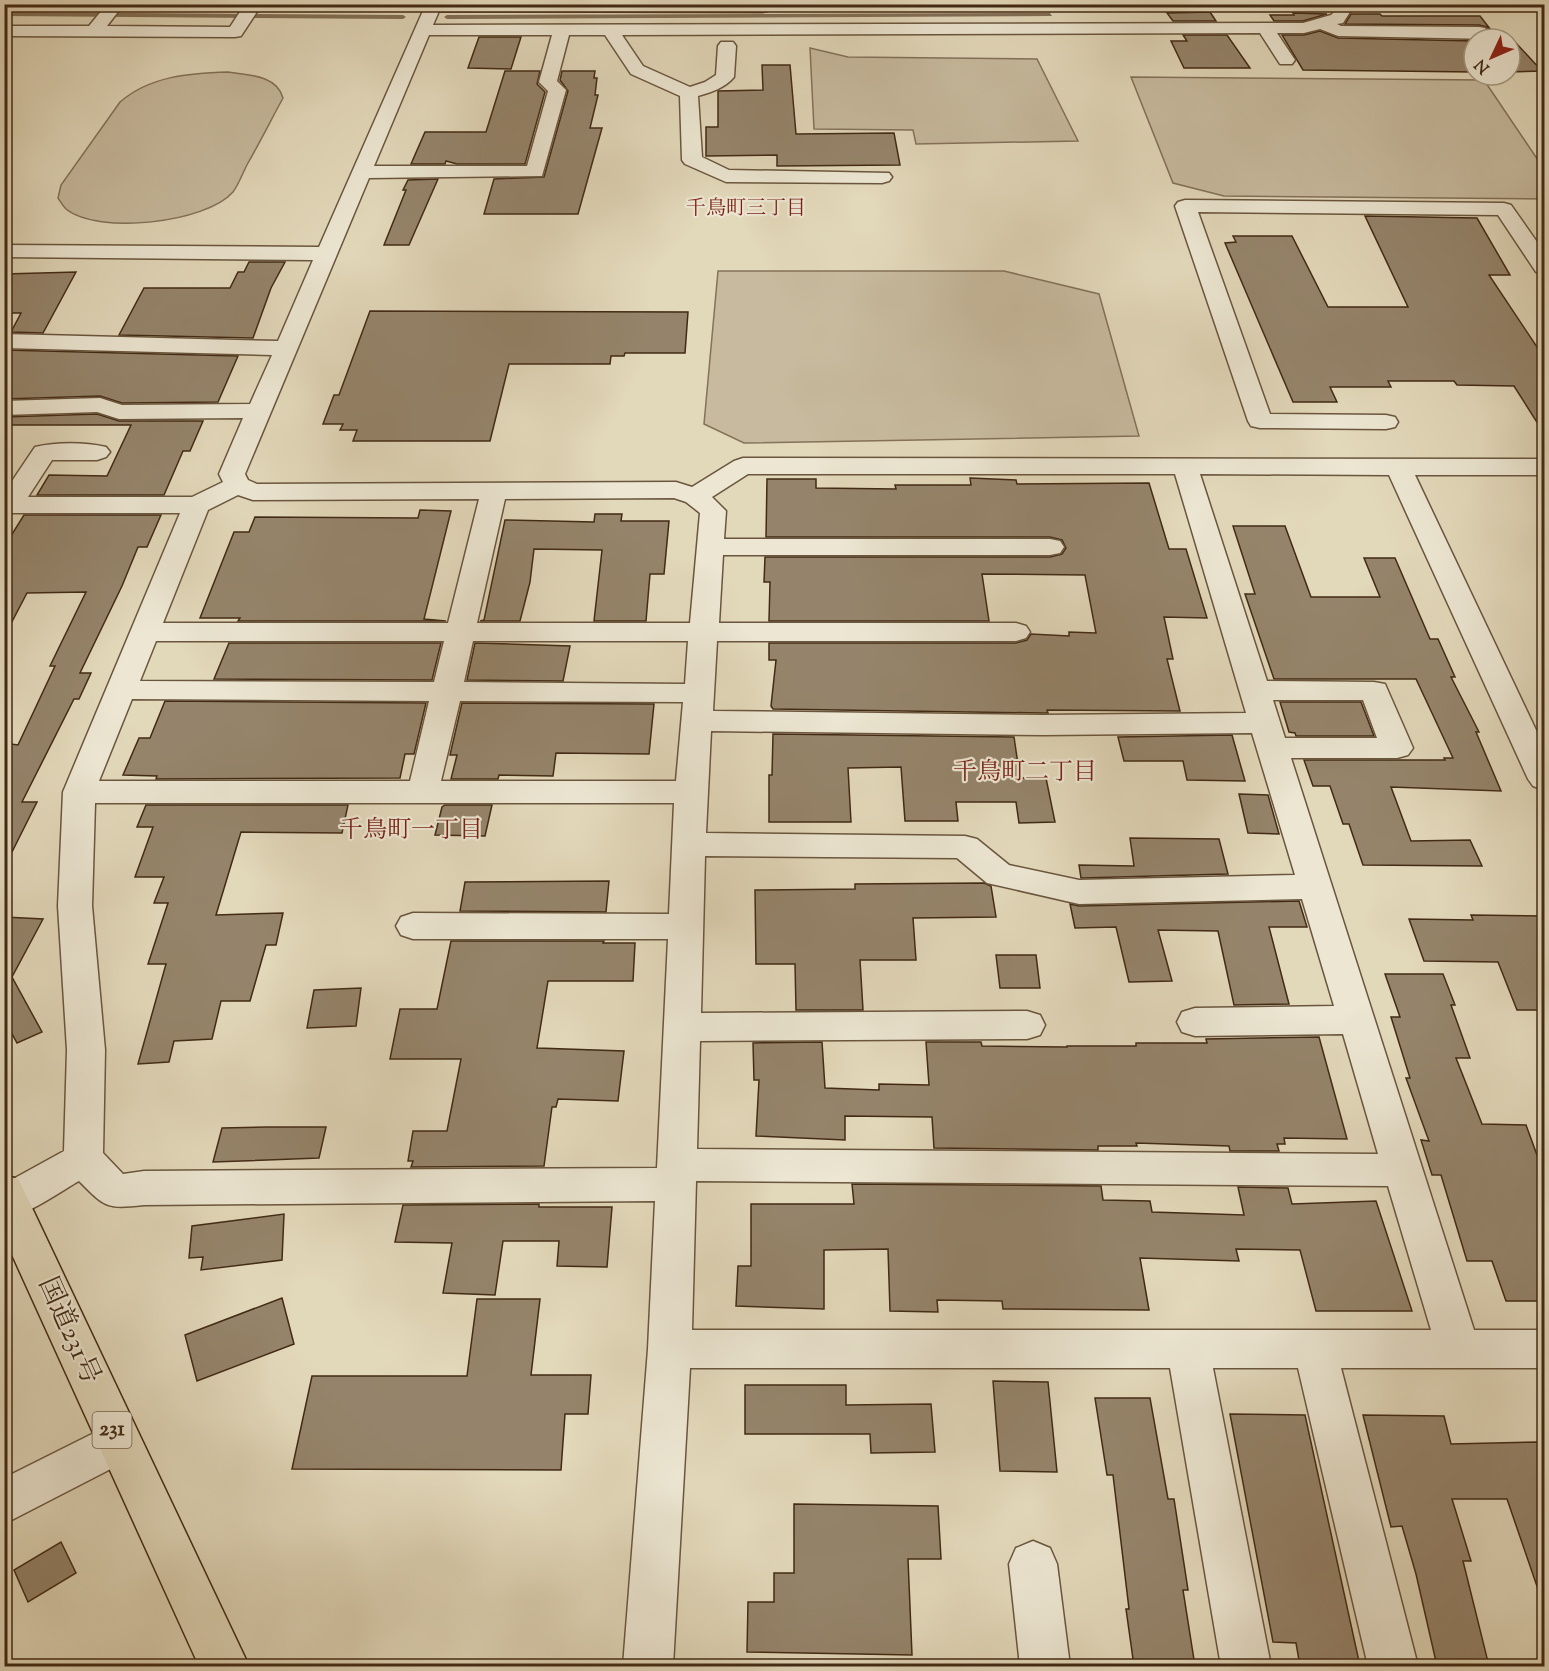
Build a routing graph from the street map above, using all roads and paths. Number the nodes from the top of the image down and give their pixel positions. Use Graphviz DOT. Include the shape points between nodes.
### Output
graph roads {
  1 [pos="762,4"];
  2 [pos="1338,4"];
  3 [pos="498,5"];
  4 [pos="433,7"];
  5 [pos="249,11"];
  6 [pos="1068,13"];
  7 [pos="106,17"];
  8 [pos="1330,28"];
  9 [pos="1075,29"];
  10 [pos="1203,29"];
  11 [pos="1266,29"];
  12 [pos="423,30"];
  13 [pos="562,30"];
  14 [pos="610,30"];
  15 [pos="4,31"];
  16 [pos="1406,31"];
  17 [pos="1462,32"];
  18 [pos="727,46"];
  19 [pos="1213,46"];
  20 [pos="1350,50"];
  21 [pos="1421,50"];
  22 [pos="1286,60"];
  23 [pos="688,93"];
  24 [pos="363,172"];
  25 [pos="882,177"];
  26 [pos="4,251"];
  27 [pos="328,254"];
  28 [pos="1545,267"];
  29 [pos="4,341"];
  30 [pos="287,348"];
  31 [pos="4,408"];
  32 [pos="259,411"];
  33 [pos="1386,422"];
  34 [pos="97,452"];
  35 [pos="1185,466"];
  36 [pos="1399,468"];
  37 [pos="1542,471"];
  38 [pos="237,484"];
  39 [pos="494,491"];
  40 [pos="695,496"];
  41 [pos="7,505"];
  42 [pos="197,505"];
  43 [pos="710,547"];
  44 [pos="1050,547"];
  45 [pos="145,632"];
  46 [pos="703,632"];
  47 [pos="1016,632"];
  48 [pos="460,633"];
  49 [pos="120,690"];
  50 [pos="1255,690"];
  51 [pos="446,692"];
  52 [pos="697,707"];
  53 [pos="1268,735"];
  54 [pos="1545,779"];
  55 [pos="79,792"];
  56 [pos="423,792"];
  57 [pos="691,792"];
  58 [pos="688,844"];
  59 [pos="1316,887"];
  60 [pos="413,926"];
  61 [pos="686,927"];
  62 [pos="1357,1020"];
  63 [pos="1195,1022"];
  64 [pos="1027,1025"];
  65 [pos="682,1027"];
  66 [pos="83,1159"];
  67 [pos="1404,1170"];
  68 [pos="676,1174"];
  69 [pos="7,1196"];
  70 [pos="670,1349"];
  71 [pos="1545,1349"];
  72 [pos="1188,1350"];
  73 [pos="1315,1350"];
  74 [pos="1460,1350"];
  75 [pos="118,1442"];
  76 [pos="4,1502"];
  77 [pos="1034,1564"];
  78 [pos="224,1666"];
  79 [pos="648,1666"];
  80 [pos="1045,1666"];
  81 [pos="1246,1666"];
  82 [pos="1393,1666"];
  1 -- 3 [label="street"];
  2 -- 8 [label="street" via="1342,12"];
  3 -- 4 [label="street"];
  4 -- 12 [label="street"];
  5 -- 7 [label="street" via="235,32"];
  6 -- 9 [label="street"];
  7 -- 15 [label="street"];
  8 -- 11 [label="street"];
  8 -- 16 [label="street"];
  8 -- 20 [label="street"];
  9 -- 10 [label="street"];
  9 -- 14 [label="street"];
  10 -- 11 [label="street"];
  10 -- 19 [label="street"];
  11 -- 22 [label="street"];
  12 -- 13 [label="street"];
  12 -- 24 [label="street"];
  13 -- 14 [label="street"];
  13 -- 24 [label="street" via="548,82 557,90 535,172"];
  14 -- 23 [label="street" via="637,70"];
  16 -- 17 [label="street"];
  16 -- 21 [label="street"];
  18 -- 23 [label="street" via="725,77"];
  23 -- 25 [label="street" via="692,160 726,176"];
  24 -- 27 [label="street"];
  26 -- 27 [label="street"];
  27 -- 30 [label="street"];
  28 -- 33 [label="street" via="1504,209 1185,206 1260,421"];
  29 -- 30 [label="street"];
  30 -- 32 [label="street"];
  31 -- 32 [label="street" via="100,405 119,412"];
  32 -- 38 [label="street" via="232,474"];
  34 -- 41 [label="street" via="44,452"];
  35 -- 36 [label="street"];
  35 -- 40 [label="street" via="743,466"];
  35 -- 50 [label="street"];
  36 -- 37 [label="street"];
  36 -- 54 [label="street"];
  38 -- 39 [label="street" via="253,492"];
  38 -- 42 [label="street"];
  39 -- 40 [label="street" via="676,490"];
  39 -- 48 [label="street"];
  40 -- 43 [label="street" via="713,511"];
  41 -- 42 [label="street"];
  42 -- 45 [label="street"];
  43 -- 44 [label="street"];
  43 -- 46 [label="street"];
  45 -- 48 [label="street"];
  45 -- 49 [label="street"];
  46 -- 47 [label="street"];
  46 -- 48 [label="street"];
  46 -- 52 [label="street"];
  48 -- 51 [label="street"];
  49 -- 51 [label="street"];
  49 -- 55 [label="street"];
  50 -- 53 [label="street"];
  50 -- 53 [label="street" via="1374,691 1397,748"];
  51 -- 52 [label="street"];
  51 -- 56 [label="street"];
  52 -- 53 [label="street"];
  52 -- 57 [label="street"];
  53 -- 59 [label="street"];
  55 -- 56 [label="street"];
  55 -- 66 [label="street" via="75,906 86,1050"];
  56 -- 57 [label="street"];
  57 -- 58 [label="street"];
  58 -- 59 [label="street" via="965,847 999,875 1079,892"];
  58 -- 61 [label="street"];
  59 -- 62 [label="street"];
  60 -- 61 [label="street"];
  61 -- 65 [label="street"];
  62 -- 63 [label="street"];
  62 -- 67 [label="street"];
  64 -- 65 [label="street"];
  65 -- 68 [label="street"];
  66 -- 68 [label="street" via="115,1191"];
  66 -- 69 [label="street"];
  67 -- 68 [label="street"];
  67 -- 74 [label="street"];
  68 -- 70 [label="street"];
  69 -- 75 [label="highway, 国道231号 / 231"];
  70 -- 72 [label="street"];
  70 -- 79 [label="street"];
  71 -- 74 [label="street"];
  72 -- 73 [label="street"];
  72 -- 81 [label="street"];
  73 -- 74 [label="street"];
  73 -- 82 [label="street"];
  75 -- 76 [label="street"];
  75 -- 78 [label="highway, 国道231号 / 231"];
  77 -- 80 [label="street"];
}
